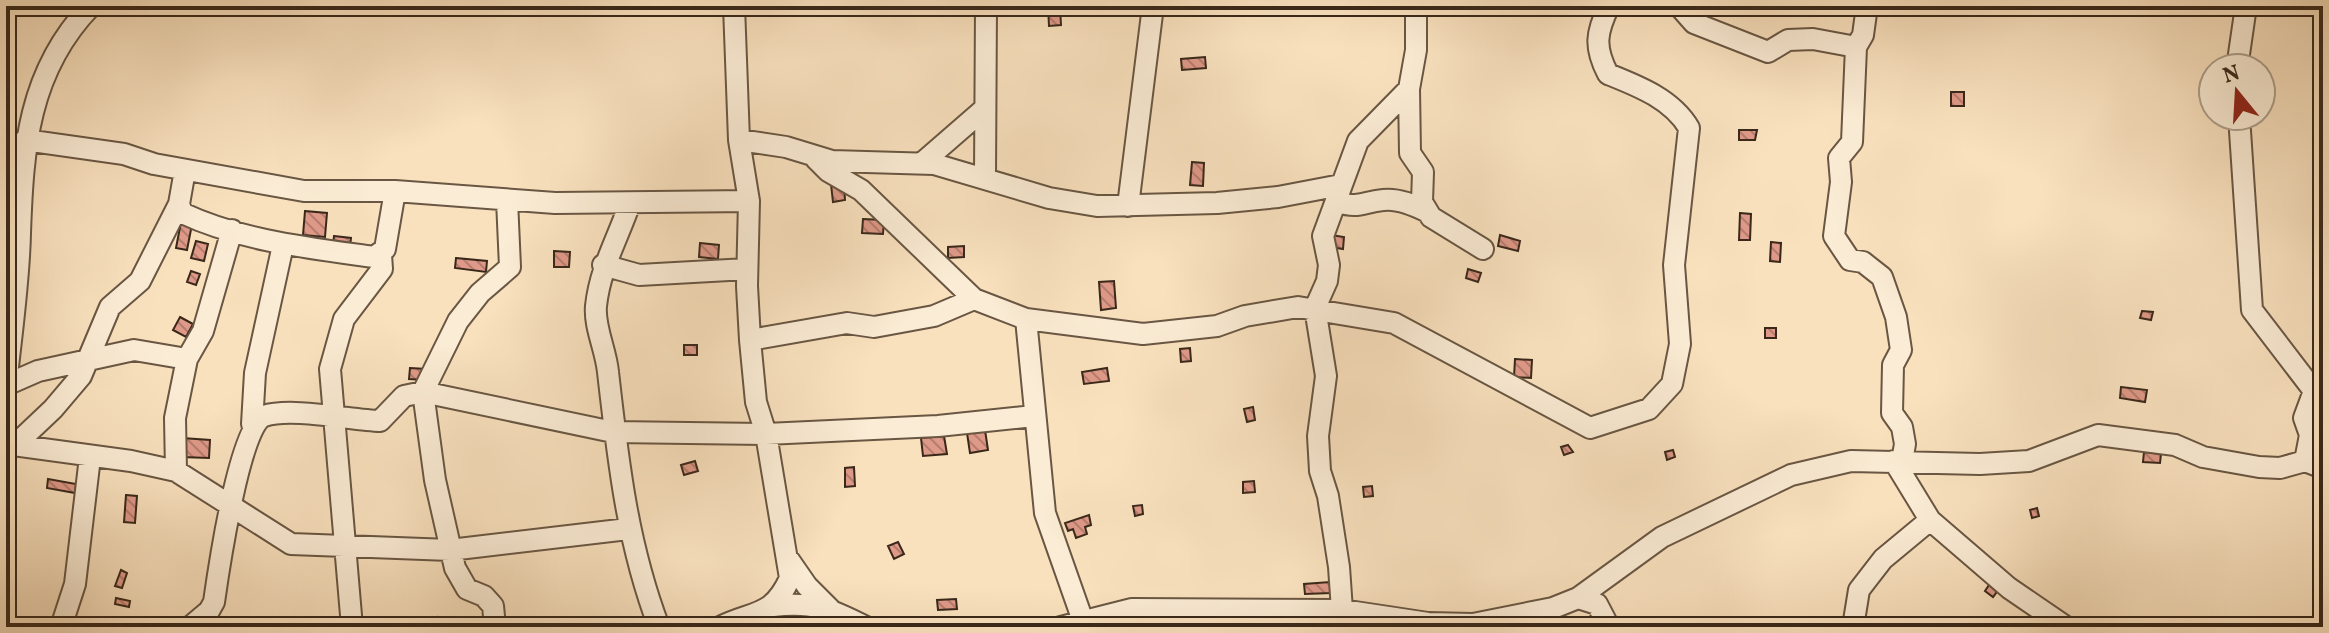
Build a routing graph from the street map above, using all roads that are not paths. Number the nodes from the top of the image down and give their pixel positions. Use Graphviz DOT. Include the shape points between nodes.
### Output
graph roads {
  1 [pos="91,6"];
  2 [pos="734,6"];
  3 [pos="986,6"];
  4 [pos="1153,6"];
  5 [pos="1416,6"];
  6 [pos="1609,6"];
  7 [pos="1679,6"];
  8 [pos="1867,6"];
  9 [pos="2246,6"];
  10 [pos="1856,47"];
  11 [pos="2239,52"];
  12 [pos="1409,89"];
  13 [pos="983,110"];
  14 [pos="2240,132"];
  15 [pos="25,140"];
  16 [pos="739,140"];
  17 [pos="816,159"];
  18 [pos="922,163"];
  19 [pos="185,170"];
  20 [pos="985,176"];
  21 [pos="395,191"];
  22 [pos="1339,193"];
  23 [pos="507,200"];
  24 [pos="749,201"];
  25 [pos="630,203"];
  26 [pos="179,204"];
  27 [pos="1128,206"];
  28 [pos="1428,212"];
  29 [pos="232,230"];
  30 [pos="283,245"];
  31 [pos="1483,249"];
  32 [pos="381,255"];
  33 [pos="603,265"];
  34 [pos="747,269"];
  35 [pos="974,299"];
  36 [pos="1315,308"];
  37 [pos="1026,319"];
  38 [pos="750,340"];
  39 [pos="187,359"];
  40 [pos="87,363"];
  41 [pos="6,385"];
  42 [pos="423,392"];
  43 [pos="336,415"];
  44 [pos="1034,416"];
  45 [pos="252,424"];
  46 [pos="613,432"];
  47 [pos="766,434"];
  48 [pos="11,444"];
  49 [pos="90,457"];
  50 [pos="1898,461"];
  51 [pos="2314,465"];
  52 [pos="176,471"];
  53 [pos="232,505"];
  54 [pos="1930,520"];
  55 [pos="628,529"];
  56 [pos="347,545"];
  57 [pos="450,550"];
  58 [pos="789,560"];
  59 [pos="1578,598"];
  60 [pos="830,609"];
  61 [pos="764,616"];
  62 [pos="1355,617"];
  63 [pos="1083,621"];
  64 [pos="1452,625"];
  65 [pos="61,627"];
  66 [pos="190,627"];
  67 [pos="352,627"];
  68 [pos="495,627"];
  69 [pos="659,627"];
  70 [pos="720,627"];
  71 [pos="866,627"];
  72 [pos="1061,627"];
  73 [pos="1609,627"];
  74 [pos="1853,627"];
  75 [pos="2066,627"];
  1 -- 15 [label="street" via="40,86"];
  2 -- 16 [label="street"];
  3 -- 13 [label="street"];
  4 -- 27 [label="street"];
  5 -- 12 [label="street"];
  6 -- 36 [label="street" via="1596,33 1608,74 1679,112 1689,128 1674,265 1680,344 1672,384 1649,409 1590,428 1394,323"];
  7 -- 10 [label="street" via="1694,23 1768,52 1788,40"];
  8 -- 10 [label="street"];
  9 -- 11 [label="street"];
  10 -- 50 [label="street" via="1852,142 1839,158 1834,236 1850,260 1863,262 1882,277 1896,317 1901,350 1893,365 1892,413 1905,444"];
  12 -- 22 [label="street" via="1358,141"];
  12 -- 28 [label="street" via="1410,153 1423,172 1422,202"];
  13 -- 18 [label="street"];
  13 -- 20 [label="street"];
  14 -- 51 [label="street" via="2252,310 2314,391 2304,418"];
  15 -- 19 [label="street" via="124,154"];
  15 -- 41 [label="street"];
  16 -- 17 [label="street" via="786,147"];
  16 -- 24 [label="street"];
  17 -- 18 [label="street"];
  17 -- 35 [label="street" via="861,190"];
  18 -- 20 [label="street"];
  19 -- 21 [label="street" via="304,191"];
  19 -- 26 [label="street"];
  20 -- 27 [label="street" via="1049,198"];
  21 -- 23 [label="street"];
  21 -- 32 [label="street"];
  22 -- 27 [label="street"];
  22 -- 28 [label="street" via="1356,207 1395,200"];
  22 -- 36 [label="street" via="1323,236 1329,265"];
  23 -- 25 [label="street"];
  23 -- 42 [label="street" via="510,267 458,321"];
  24 -- 25 [label="street"];
  24 -- 34 [label="street"];
  25 -- 33 [label="street"];
  26 -- 29 [label="street" via="182,213"];
  26 -- 40 [label="street" via="140,281 110,307"];
  28 -- 31 [label="street"];
  29 -- 30 [label="street"];
  29 -- 39 [label="street" via="203,331"];
  30 -- 32 [label="street"];
  30 -- 45 [label="street" via="255,373"];
  32 -- 43 [label="street" via="382,269 344,319 334,344 330,369"];
  33 -- 34 [label="street" via="639,275"];
  33 -- 46 [label="street" via="596,311"];
  34 -- 38 [label="street"];
  35 -- 37 [label="street"];
  35 -- 38 [label="street" via="934,316 874,327 847,323"];
  36 -- 37 [label="street" via="1143,334"];
  36 -- 62 [label="street" via="1326,376 1318,436 1320,471"];
  37 -- 44 [label="street"];
  38 -- 47 [label="street" via="756,402"];
  39 -- 40 [label="street" via="134,350 103,354"];
  39 -- 52 [label="street" via="175,418"];
  40 -- 41 [label="street" via="38,371"];
  40 -- 48 [label="street" via="70,391"];
  42 -- 43 [label="street" via="404,396 380,421"];
  42 -- 46 [label="street"];
  42 -- 57 [label="street"];
  43 -- 45 [label="street" via="263,416"];
  43 -- 56 [label="street"];
  44 -- 47 [label="street"];
  44 -- 63 [label="street" via="1045,513"];
  45 -- 53 [label="street"];
  46 -- 47 [label="street"];
  46 -- 55 [label="street"];
  47 -- 58 [label="street"];
  48 -- 49 [label="street"];
  49 -- 52 [label="street"];
  49 -- 65 [label="street" via="75,584"];
  50 -- 51 [label="street" via="2029,461 2098,435 2175,445 2203,457 2259,467"];
  50 -- 54 [label="street"];
  50 -- 59 [label="street" via="1851,461 1791,475 1662,537"];
  52 -- 53 [label="street"];
  53 -- 56 [label="street" via="291,544"];
  53 -- 66 [label="street" via="214,602"];
  54 -- 74 [label="street" via="1883,559 1859,590"];
  54 -- 75 [label="street" via="2009,588"];
  55 -- 57 [label="street"];
  55 -- 69 [label="street"];
  56 -- 57 [label="street"];
  56 -- 67 [label="street"];
  57 -- 68 [label="street" via="460,581 493,606"];
  58 -- 60 [label="street"];
  58 -- 61 [label="street" via="790,578"];
  59 -- 64 [label="street" via="1553,608"];
  59 -- 73 [label="street" via="1597,604"];
  60 -- 61 [label="street" via="803,602"];
  60 -- 71 [label="street"];
  61 -- 70 [label="street" via="737,618"];
  62 -- 63 [label="street" via="1132,609"];
  62 -- 64 [label="street"];
  63 -- 72 [label="street"];
}
